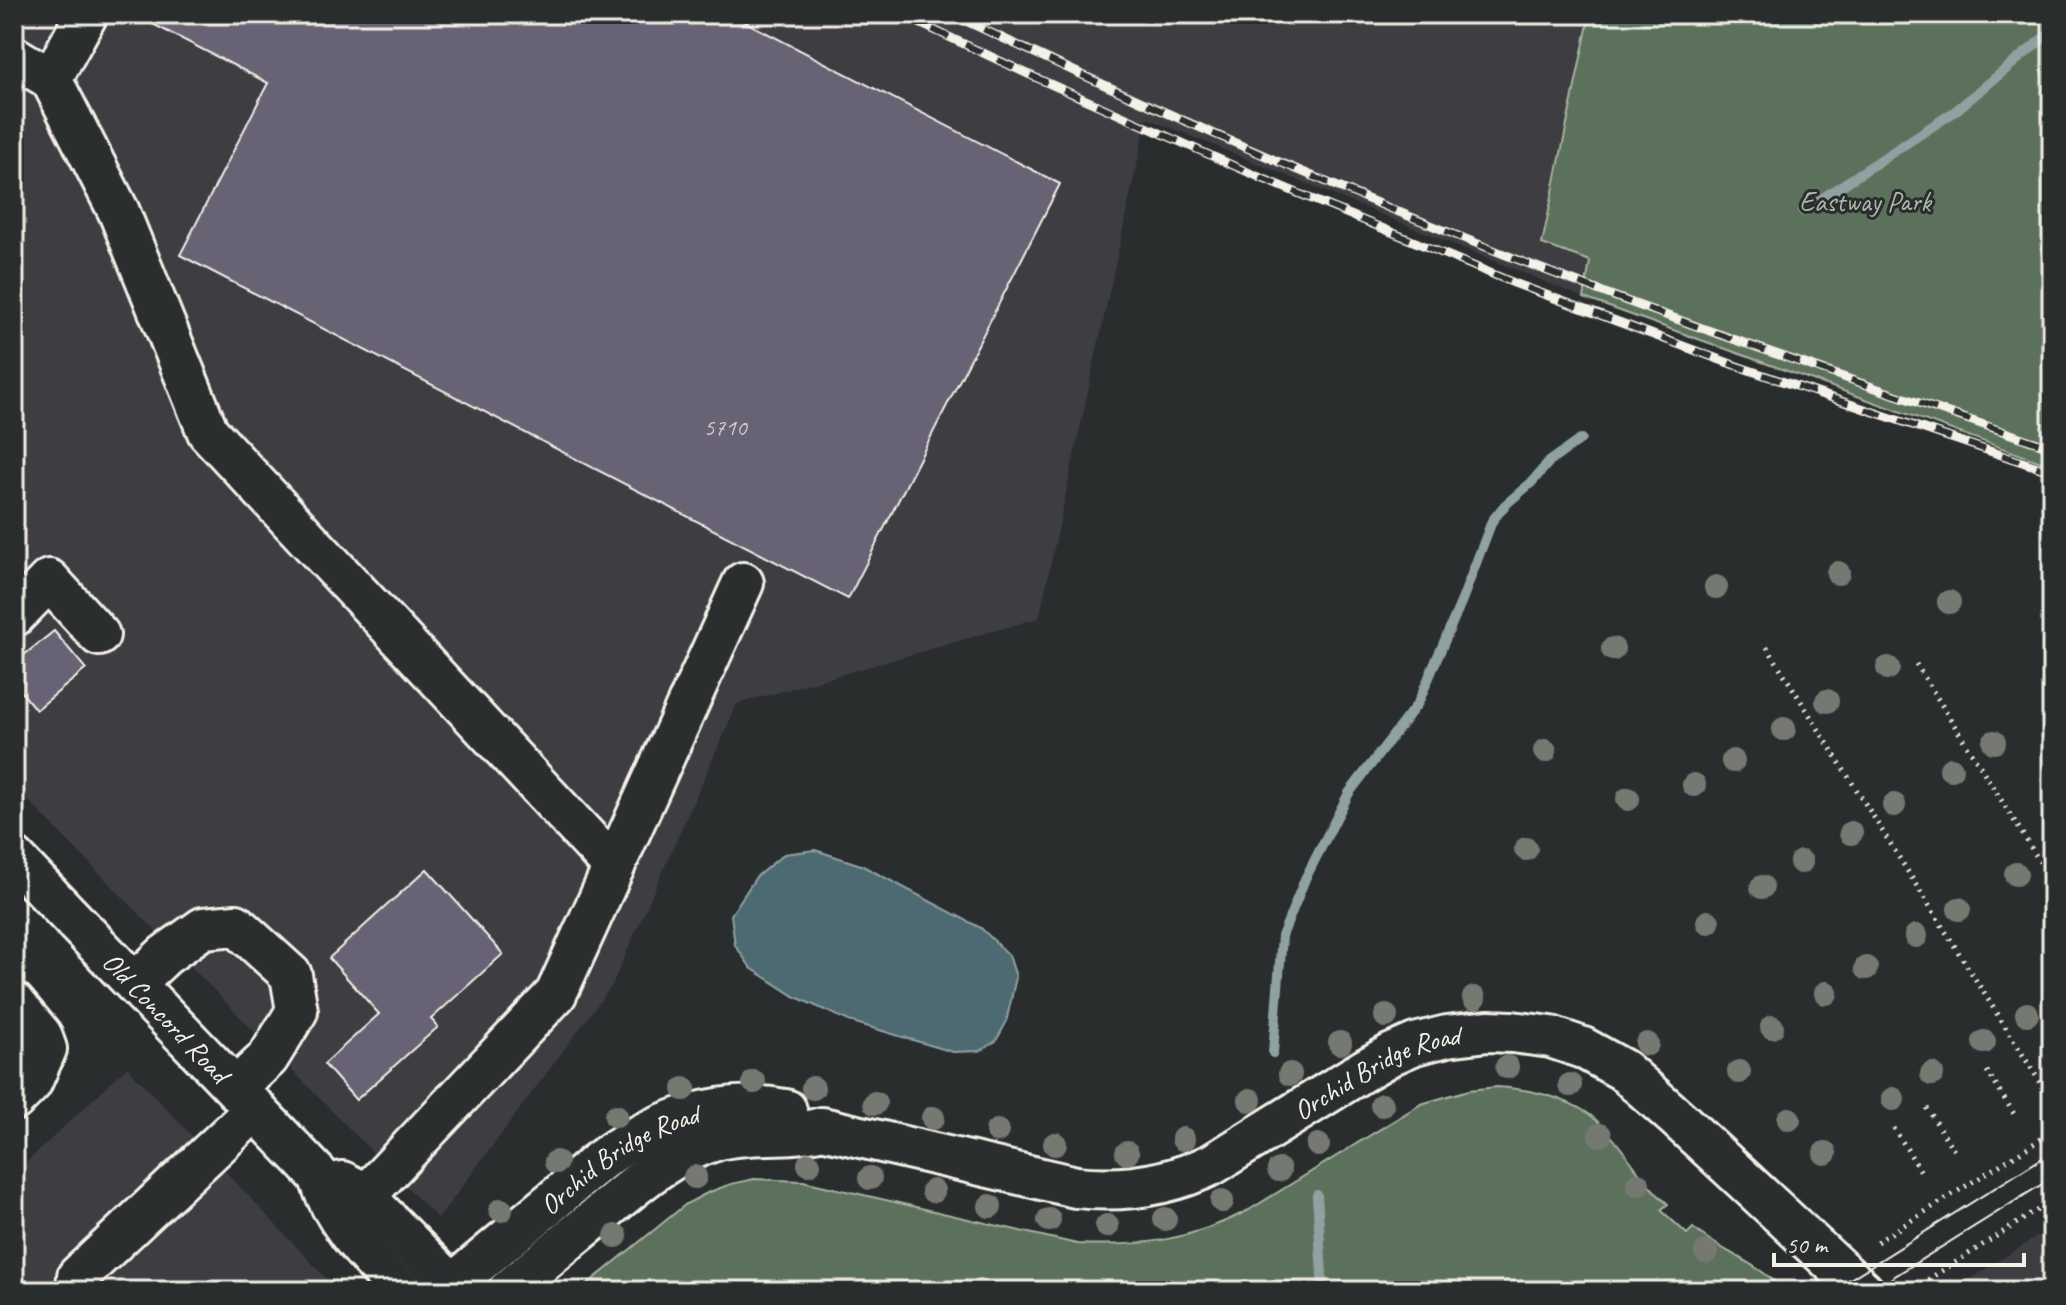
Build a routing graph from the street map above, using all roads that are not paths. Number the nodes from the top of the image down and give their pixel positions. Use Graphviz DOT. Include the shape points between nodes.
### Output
graph roads {
  1 [pos="87,14"];
  2 [pos="14,57"];
  3 [pos="51,79"];
  4 [pos="743,583"];
  5 [pos="14,616"];
  6 [pos="99,635"];
  7 [pos="14,858"];
  8 [pos="614,867"];
  9 [pos="135,983"];
  10 [pos="14,1003"];
  11 [pos="246,1098"];
  12 [pos="14,1100"];
  13 [pos="822,1128"];
  14 [pos="319,1176"];
  15 [pos="364,1197"];
  16 [pos="451,1289"];
  17 [pos="77,1291"];
  18 [pos="402,1291"];
  19 [pos="508,1291"];
  20 [pos="1863,1291"];
  1 -- 3 [label="street"];
  2 -- 3 [label="street"];
  3 -- 8 [label="street" via="119,212 208,432"];
  4 -- 8 [label="street"];
  5 -- 6 [label="street" via="49,580"];
  7 -- 9 [label="street, Old Concord Road"];
  8 -- 15 [label="street" via="556,994"];
  9 -- 11 [label="street, Old Concord Road"];
  9 -- 11 [label="street" via="203,928 236,925 291,975 297,1011"];
  10 -- 12 [label="street" via="46,1049 31,1083"];
  11 -- 14 [label="street, Old Concord Road"];
  11 -- 17 [label="street" via="78,1276"];
  13 -- 16 [label="street, Orchid Bridge Road" via="784,1109 756,1107 720,1109 665,1123 598,1162"];
  13 -- 19 [label="street, Orchid Bridge Road" via="730,1136 673,1158"];
  13 -- 20 [label="street, Orchid Bridge Road" via="1076,1187 1147,1186 1228,1156 1407,1047 1458,1034 1532,1034 1583,1048 1623,1070"];
  14 -- 15 [label="street, Old Concord Road" via="338,1180"];
  14 -- 18 [label="street, Old Concord Road" via="346,1231"];
  15 -- 16 [label="street, Old Concord Road"];
}
